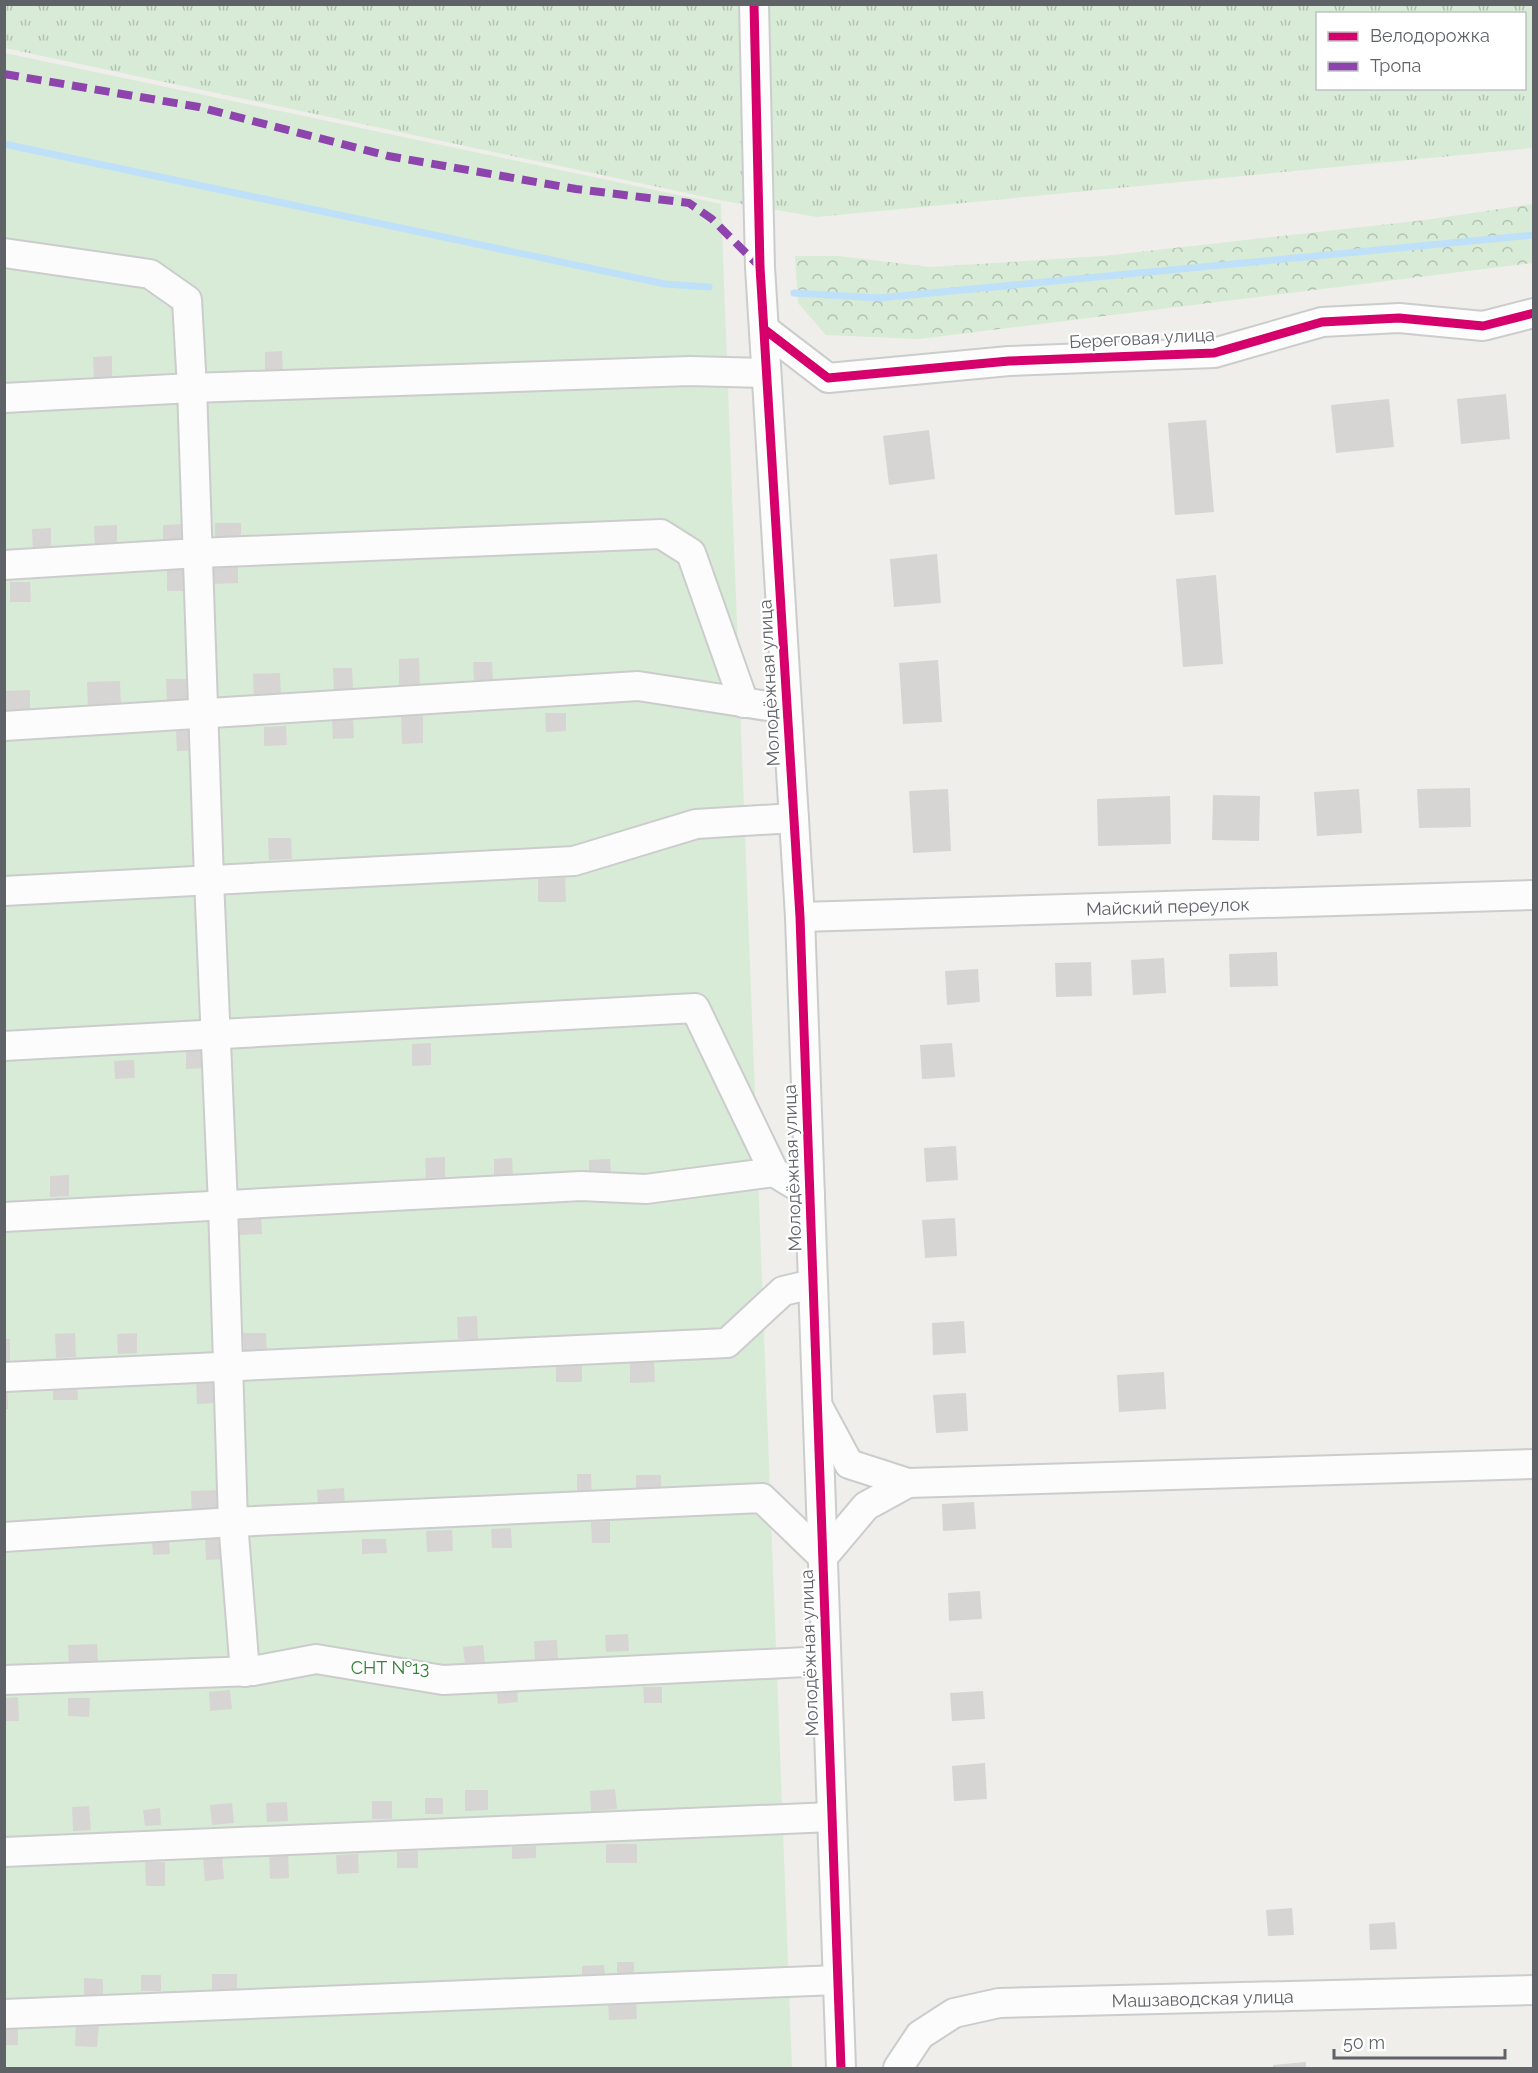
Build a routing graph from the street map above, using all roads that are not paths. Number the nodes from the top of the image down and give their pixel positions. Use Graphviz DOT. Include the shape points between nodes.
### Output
graph roads {
  1 [pos="754,4"];
  2 [pos="4,253"];
  3 [pos="1533,313"];
  4 [pos="764,329"];
  5 [pos="766,373"];
  6 [pos="192,388"];
  7 [pos="4,398"];
  8 [pos="198,553"];
  9 [pos="4,565"];
  10 [pos="744,703"];
  11 [pos="788,710"];
  12 [pos="203,714"];
  13 [pos="4,726"];
  14 [pos="794,818"];
  15 [pos="208,880"];
  16 [pos="4,891"];
  17 [pos="1533,895"];
  18 [pos="800,917"];
  19 [pos="215,1035"];
  20 [pos="4,1046"];
  21 [pos="774,1172"];
  22 [pos="810,1194"];
  23 [pos="223,1205"];
  24 [pos="4,1217"];
  25 [pos="813,1284"];
  26 [pos="229,1366"];
  27 [pos="4,1377"];
  28 [pos="817,1406"];
  29 [pos="1533,1464"];
  30 [pos="908,1483"];
  31 [pos="233,1522"];
  32 [pos="4,1537"];
  33 [pos="823,1557"];
  34 [pos="826,1661"];
  35 [pos="245,1672"];
  36 [pos="4,1680"];
  37 [pos="832,1817"];
  38 [pos="4,1852"];
  39 [pos="838,1980"];
  40 [pos="1533,1990"];
  41 [pos="4,2014"];
  42 [pos="841,2068"];
  43 [pos="898,2068"];
  1 -- 4 [label="street, Молодёжная улица"];
  2 -- 6 [label="street" via="150,274 187,300"];
  3 -- 4 [label="street, Береговая улица" via="1483,326 1399,318 1322,322 1214,353 1010,361 828,378"];
  4 -- 5 [label="street, Молодёжная улица"];
  5 -- 6 [label="street" via="690,371"];
  5 -- 11 [label="street, Молодёжная улица"];
  6 -- 7 [label="street"];
  6 -- 8 [label="street"];
  8 -- 9 [label="street"];
  8 -- 10 [label="street" via="661,534 691,553"];
  8 -- 12 [label="street"];
  10 -- 11 [label="street"];
  10 -- 12 [label="street" via="638,686"];
  11 -- 14 [label="street, Молодёжная улица"];
  12 -- 13 [label="street"];
  12 -- 15 [label="street"];
  14 -- 15 [label="street" via="696,824 574,861"];
  14 -- 18 [label="street, Молодёжная улица"];
  15 -- 16 [label="street"];
  15 -- 19 [label="street"];
  17 -- 18 [label="street, Майский переулок"];
  18 -- 22 [label="street, Молодёжная улица"];
  19 -- 20 [label="street"];
  19 -- 21 [label="street" via="695,1008"];
  19 -- 23 [label="street"];
  21 -- 22 [label="street"];
  21 -- 23 [label="street" via="646,1189 581,1186"];
  22 -- 25 [label="street, Молодёжная улица"];
  23 -- 24 [label="street"];
  23 -- 26 [label="street"];
  25 -- 26 [label="street" via="783,1291 727,1344"];
  25 -- 28 [label="street, Молодёжная улица"];
  26 -- 27 [label="street"];
  26 -- 31 [label="street"];
  28 -- 30 [label="street" via="849,1464"];
  28 -- 33 [label="street, Молодёжная улица"];
  29 -- 30 [label="street"];
  30 -- 33 [label="street" via="866,1506"];
  31 -- 32 [label="street"];
  31 -- 33 [label="street" via="762,1498"];
  31 -- 35 [label="street"];
  33 -- 34 [label="street, Молодёжная улица"];
  34 -- 35 [label="street" via="443,1680 316,1659"];
  34 -- 37 [label="street, Молодёжная улица"];
  35 -- 36 [label="street"];
  37 -- 38 [label="street"];
  37 -- 39 [label="street, Молодёжная улица"];
  39 -- 41 [label="street"];
  39 -- 42 [label="street, Молодёжная улица"];
  40 -- 43 [label="street, Машзаводская улица" via="999,2003 954,2013 928,2029"];
}
